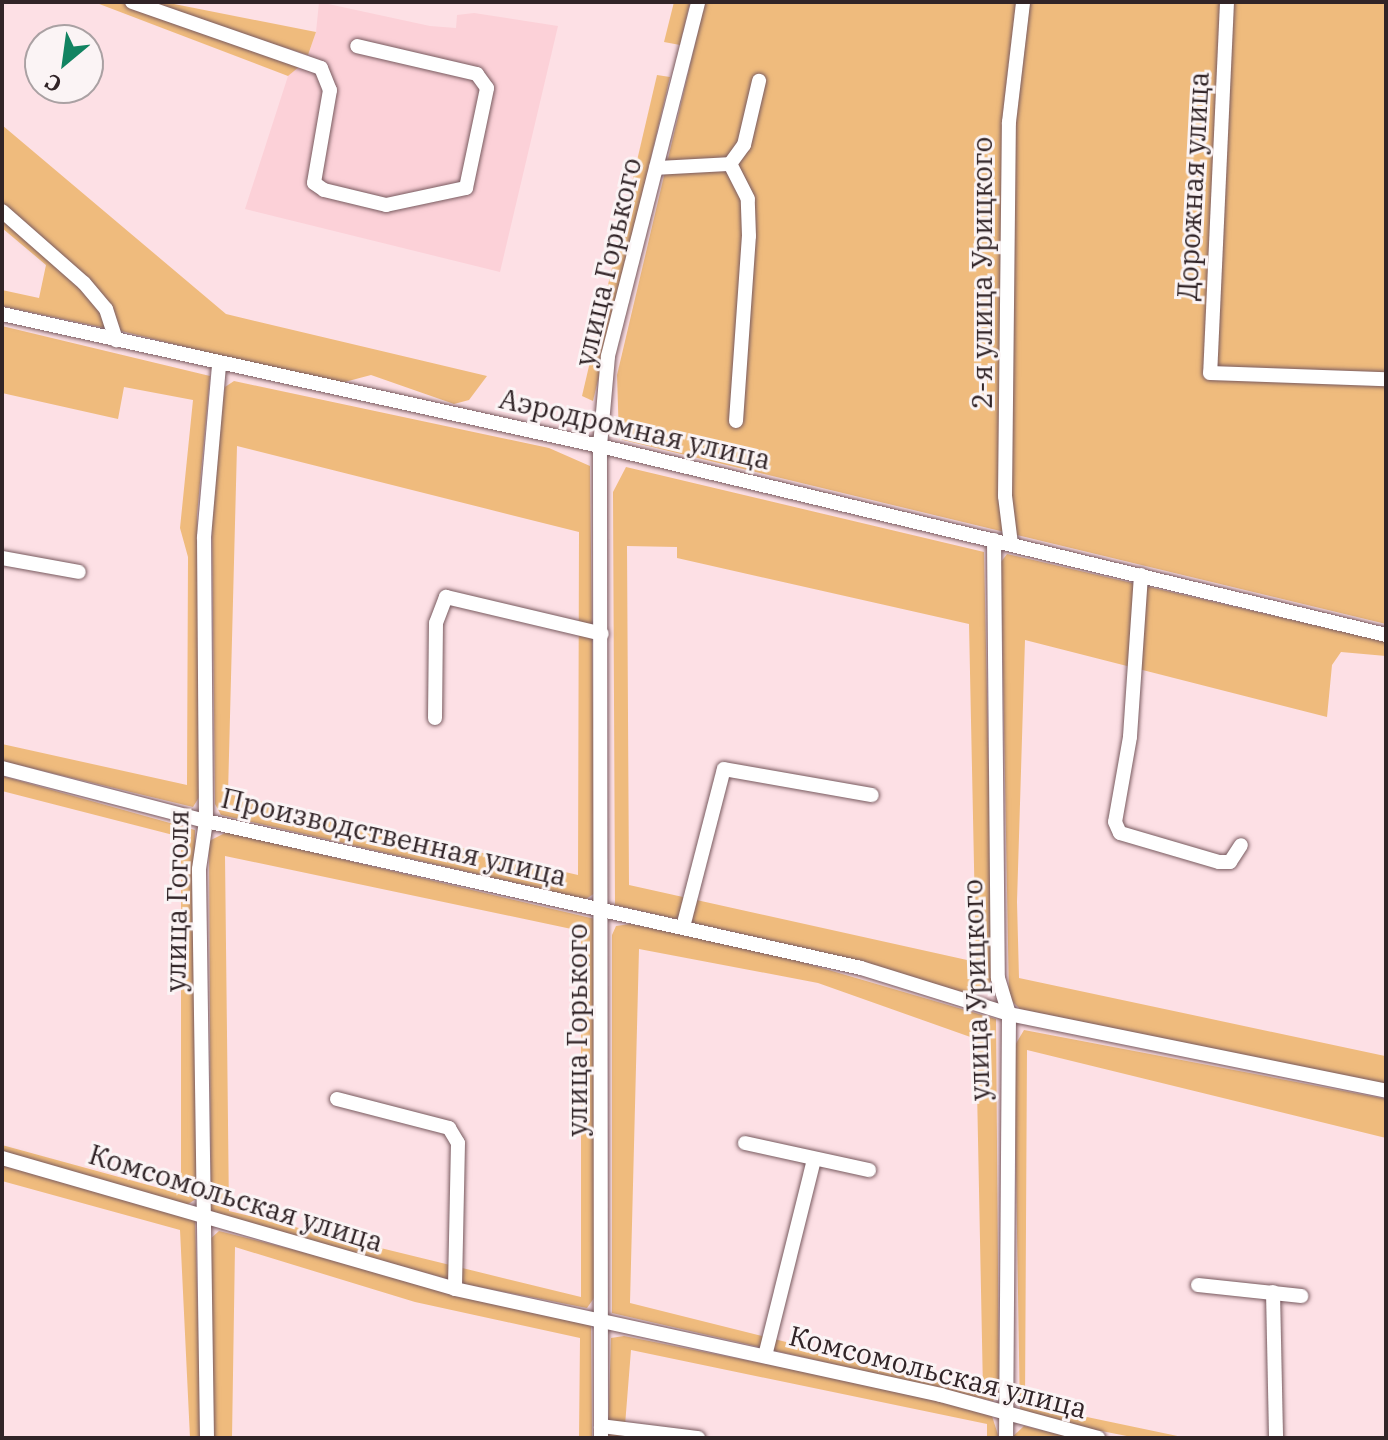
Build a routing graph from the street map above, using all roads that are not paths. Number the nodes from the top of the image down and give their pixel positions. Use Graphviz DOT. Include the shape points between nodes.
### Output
graph roads {
  1 [pos="132,2"];
  2 [pos="698,2"];
  3 [pos="1023,2"];
  4 [pos="1227,2"];
  5 [pos="357,46"];
  6 [pos="759,81"];
  7 [pos="730,164"];
  8 [pos="656,168"];
  9 [pos="2,211"];
  10 [pos="2,314"];
  11 [pos="116,340"];
  12 [pos="219,365"];
  13 [pos="1386,379"];
  14 [pos="736,421"];
  15 [pos="600,446"];
  16 [pos="994,540"];
  17 [pos="1011,544"];
  18 [pos="2,558"];
  19 [pos="79,572"];
  20 [pos="1141,575"];
  21 [pos="602,634"];
  22 [pos="1386,635"];
  23 [pos="435,718"];
  24 [pos="2,768"];
  25 [pos="872,795"];
  26 [pos="206,821"];
  27 [pos="1241,845"];
  28 [pos="604,910"];
  29 [pos="683,927"];
  30 [pos="1009,1014"];
  31 [pos="1386,1091"];
  32 [pos="337,1099"];
  33 [pos="745,1143"];
  34 [pos="2,1158"];
  35 [pos="814,1160"];
  36 [pos="869,1170"];
  37 [pos="203,1216"];
  38 [pos="1198,1285"];
  39 [pos="455,1289"];
  40 [pos="1273,1292"];
  41 [pos="1301,1296"];
  42 [pos="601,1319"];
  43 [pos="765,1356"];
  44 [pos="1006,1416"];
  45 [pos="601,1432"];
  46 [pos="207,1438"];
  47 [pos="698,1438"];
  48 [pos="1006,1438"];
  49 [pos="1098,1438"];
  50 [pos="1276,1438"];
  1 -- 5 [label="street" via="312,62 329,81 314,183 386,205 466,188 487,88 477,74"];
  2 -- 8 [label="street, улица Горького"];
  3 -- 17 [label="street, 2-я улица Урицкого" via="1009,122 1005,496"];
  4 -- 13 [label="street, Дорожная улица" via="1210,373"];
  6 -- 7 [label="street" via="744,145"];
  7 -- 8 [label="street"];
  7 -- 14 [label="street" via="748,199 749,236"];
  8 -- 15 [label="street, улица Горького" via="608,356"];
  9 -- 11 [label="street" via="84,283 106,309"];
  10 -- 11 [label="street, Аэродромная улица"];
  11 -- 12 [label="street, Аэродромная улица"];
  12 -- 15 [label="street, Аэродромная улица"];
  12 -- 26 [label="street, улица Гоголя" via="204,537"];
  15 -- 16 [label="street, Аэродромная улица"];
  15 -- 21 [label="street, улица Горького"];
  16 -- 17 [label="street, Аэродромная улица"];
  16 -- 30 [label="street, улица Урицкого" via="998,978"];
  17 -- 20 [label="street, Аэродромная улица"];
  18 -- 19 [label="street"];
  20 -- 22 [label="street, Аэродромная улица"];
  20 -- 27 [label="street" via="1130,737 1115,822 1120,833 1219,862 1230,862"];
  21 -- 23 [label="street" via="446,597 436,623"];
  21 -- 28 [label="street, улица Горького"];
  24 -- 26 [label="street, Производственная улица"];
  25 -- 29 [label="street" via="724,769"];
  26 -- 28 [label="street, Производственная улица"];
  26 -- 37 [label="street, улица Гоголя" via="199,869"];
  28 -- 29 [label="street, Производственная улица"];
  28 -- 42 [label="street, улица Горького"];
  29 -- 30 [label="street, Производственная улица" via="861,968"];
  30 -- 31 [label="street, Производственная улица"];
  30 -- 44 [label="street, улица Урицкого"];
  32 -- 39 [label="street" via="449,1128 458,1143"];
  33 -- 35 [label="street"];
  34 -- 37 [label="street, Комсомольская улица"];
  35 -- 36 [label="street"];
  35 -- 43 [label="street, Комсомольская улица"];
  37 -- 39 [label="street, Комсомольская улица"];
  37 -- 46 [label="street, улица Гоголя"];
  38 -- 40 [label="street"];
  39 -- 42 [label="street, Комсомольская улица"];
  40 -- 41 [label="street"];
  40 -- 50 [label="street"];
  42 -- 43 [label="street, Комсомольская улица"];
  42 -- 45 [label="street, улица Горького"];
  43 -- 44 [label="street, Комсомольская улица"];
  44 -- 48 [label="street, улица Урицкого"];
  44 -- 49 [label="street, Комсомольская улица"];
  45 -- 47 [label="street, улица Горького"];
}
